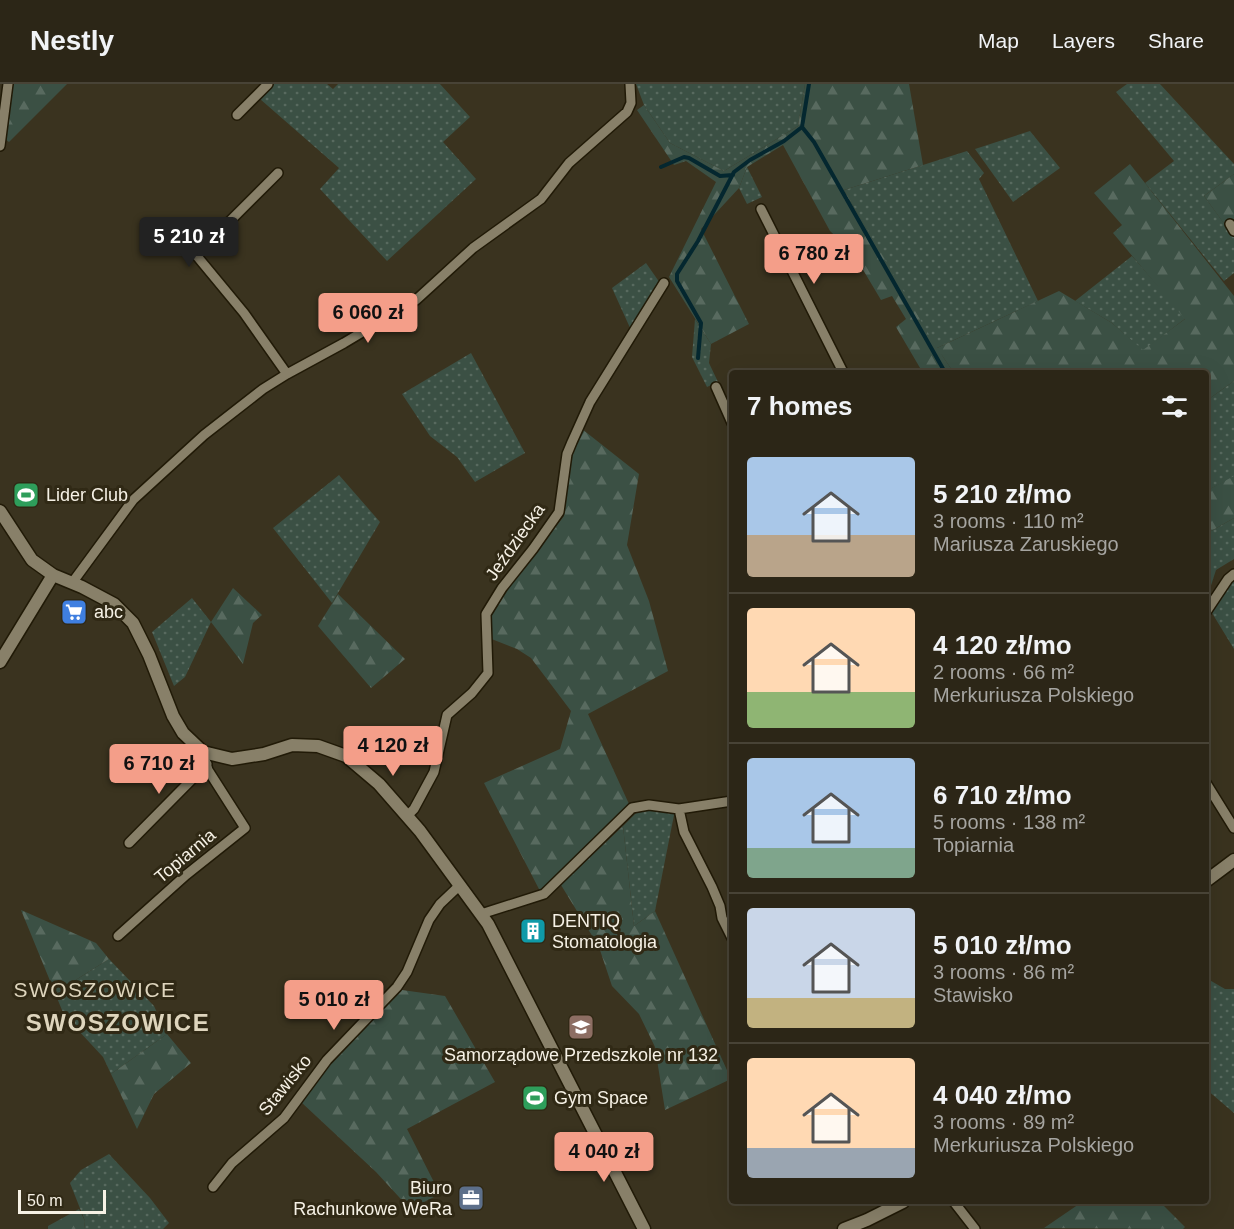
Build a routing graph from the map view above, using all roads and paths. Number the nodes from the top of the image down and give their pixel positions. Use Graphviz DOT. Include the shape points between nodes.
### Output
graph roads {
  1 [pos="8,84"];
  2 [pos="268,84"];
  3 [pos="631,88"];
  4 [pos="237,115"];
  5 [pos="0,146"];
  6 [pos="278,173"];
  7 [pos="761,209"];
  8 [pos="664,283"];
  9 [pos="842,370"];
  10 [pos="287,374"];
  11 [pos="716,387"];
  12 [pos="729,416"];
  13 [pos="0,511"];
  14 [pos="1234,574"];
  15 [pos="53,575"];
  16 [pos="72,583"];
  17 [pos="1209,608"];
  18 [pos="0,662"];
  19 [pos="205,758"];
  20 [pos="1209,788"];
  21 [pos="729,801"];
  22 [pos="680,809"];
  23 [pos="407,816"];
  24 [pos="1234,828"];
  25 [pos="129,843"];
  26 [pos="1234,860"];
  27 [pos="1209,879"];
  28 [pos="460,885"];
  29 [pos="481,914"];
  30 [pos="729,932"];
  31 [pos="118,936"];
  32 [pos="213,1187"];
  33 [pos="899,1204"];
  34 [pos="956,1204"];
  35 [pos="644,1229"];
  36 [pos="844,1229"];
  37 [pos="975,1229"];
  1 -- 5 [label="street"];
  2 -- 4 [label="street"];
  3 -- 10 [label="street" via="627,112 569,163 541,199 473,248 416,300"];
  6 -- 10 [label="street" via="196,255"];
  7 -- 9 [label="street"];
  8 -- 23 [label="street, Jeździecka" via="590,402 567,454 559,512 486,614 488,673 447,715 434,772"];
  10 -- 16 [label="street" via="211,429 133,500"];
  11 -- 12 [label="street"];
  13 -- 15 [label="street" via="29,556"];
  14 -- 17 [label="street"];
  15 -- 16 [label="street"];
  15 -- 18 [label="street"];
  16 -- 19 [label="street" via="114,604 133,623 173,716"];
  19 -- 23 [label="street" via="232,759 292,746 318,746 346,756 379,784"];
  19 -- 25 [label="street"];
  19 -- 31 [label="street, Topiarnia" via="208,770 245,828"];
  20 -- 24 [label="street"];
  21 -- 22 [label="street"];
  22 -- 29 [label="street" via="649,805 633,808 544,894"];
  22 -- 30 [label="street" via="684,832"];
  23 -- 28 [label="street"];
  26 -- 27 [label="street"];
  28 -- 29 [label="street"];
  28 -- 32 [label="street, Stawisko" via="429,920 397,987 327,1060 284,1118 232,1163"];
  29 -- 35 [label="street"];
  33 -- 36 [label="street"];
  34 -- 37 [label="street"];
}
